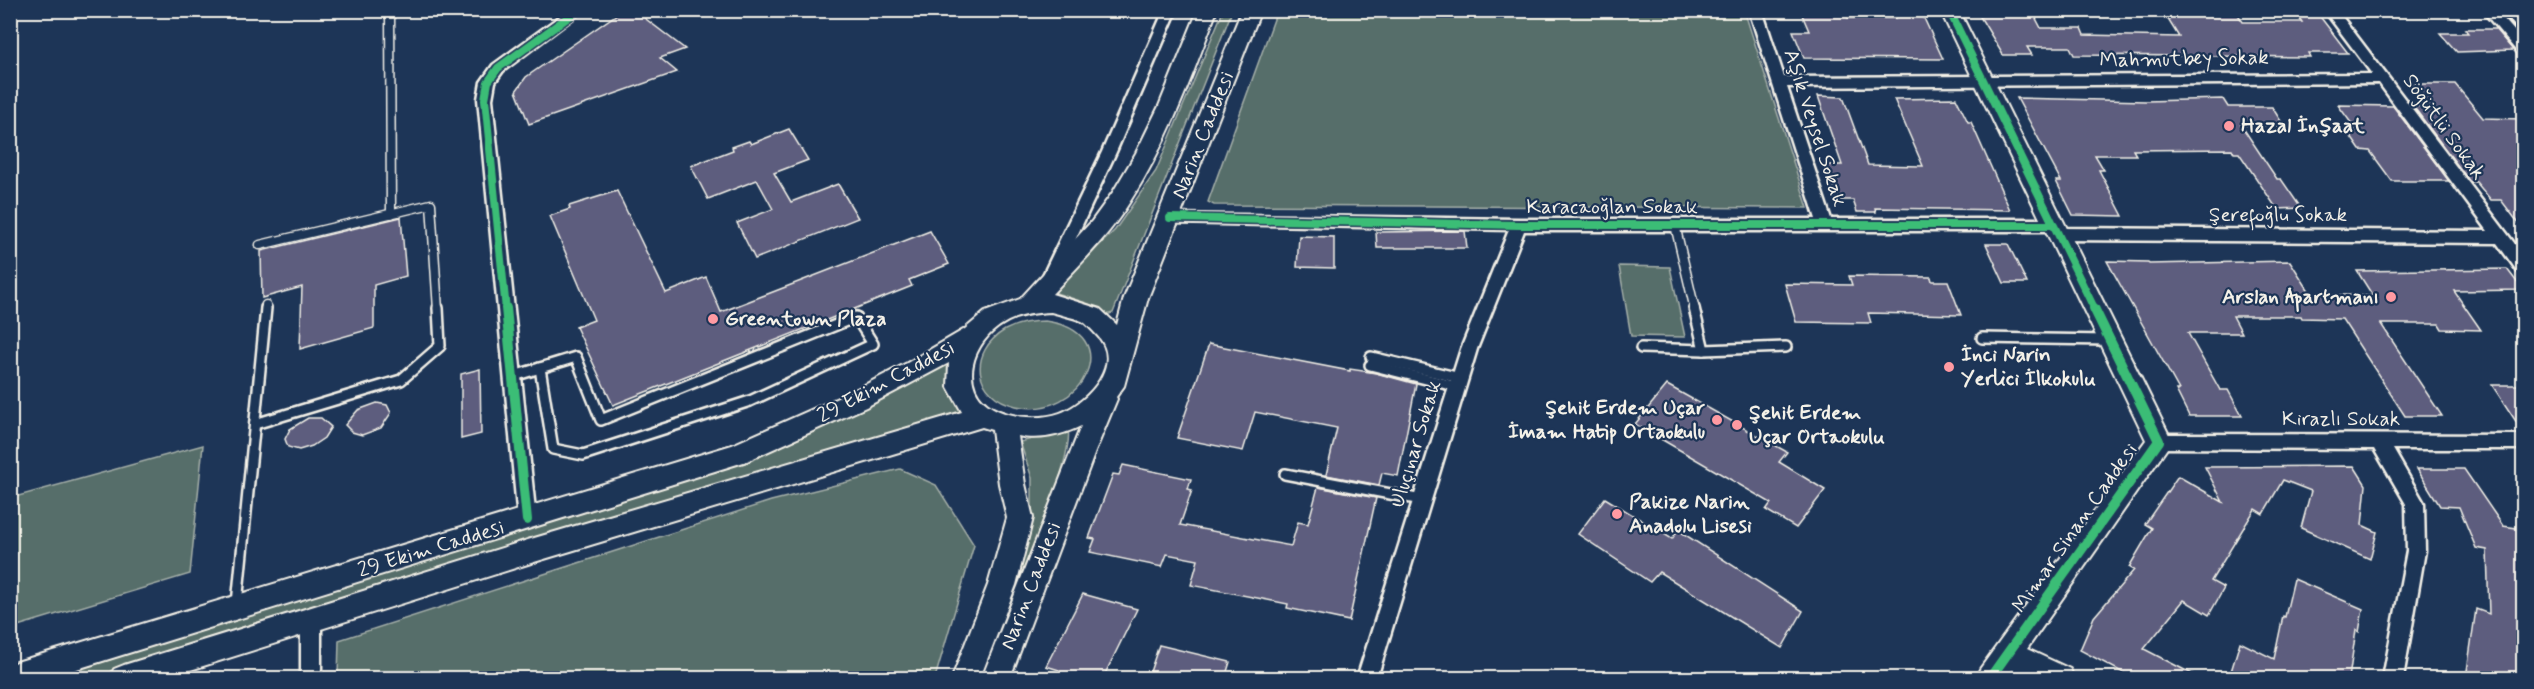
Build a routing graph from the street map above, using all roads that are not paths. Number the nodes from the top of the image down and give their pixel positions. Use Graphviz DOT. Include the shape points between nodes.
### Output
graph roads {
  1 [pos="390,10"];
  2 [pos="578,10"];
  3 [pos="1171,10"];
  4 [pos="1208,10"];
  5 [pos="1252,10"];
  6 [pos="1755,10"];
  7 [pos="1949,10"];
  8 [pos="2330,10"];
  9 [pos="2488,10"];
  10 [pos="2514,10"];
  11 [pos="2523,20"];
  12 [pos="2523,51"];
  13 [pos="2383,78"];
  14 [pos="1777,82"];
  15 [pos="1985,82"];
  16 [pos="391,214"];
  17 [pos="1170,218"];
  18 [pos="1519,225"];
  19 [pos="1674,225"];
  20 [pos="1825,225"];
  21 [pos="2056,230"];
  22 [pos="2499,237"];
  23 [pos="260,245"];
  24 [pos="2518,253"];
  25 [pos="2523,268"];
  26 [pos="1047,284"];
  27 [pos="266,305"];
  28 [pos="1028,305"];
  29 [pos="972,336"];
  30 [pos="1982,338"];
  31 [pos="2110,340"];
  32 [pos="1786,347"];
  33 [pos="1641,348"];
  34 [pos="1704,350"];
  35 [pos="1120,361"];
  36 [pos="1370,361"];
  37 [pos="540,368"];
  38 [pos="514,376"];
  39 [pos="1459,382"];
  40 [pos="1107,394"];
  41 [pos="994,421"];
  42 [pos="255,424"];
  43 [pos="2159,441"];
  44 [pos="2379,441"];
  45 [pos="2523,442"];
  46 [pos="1285,474"];
  47 [pos="1422,500"];
  48 [pos="527,520"];
  49 [pos="237,607"];
  50 [pos="311,620"];
  51 [pos="2009,654"];
  52 [pos="10,677"];
  53 [pos="124,678"];
  54 [pos="311,678"];
  55 [pos="966,678"];
  56 [pos="996,678"];
  57 [pos="1367,678"];
  58 [pos="1990,678"];
  59 [pos="2060,678"];
  60 [pos="2393,678"];
  1 -- 16 [label="lane"];
  2 -- 38 [label="street" via="498,68 485,99"];
  3 -- 26 [label="street"];
  4 -- 26 [label="main road, Narin Caddesi" via="1158,135 1121,198"];
  5 -- 17 [label="main road, Narin Caddesi"];
  6 -- 14 [label="street, Aşık Veysel Sokak"];
  7 -- 15 [label="main road, Mimar Sinan Caddesi"];
  8 -- 13 [label="street, Söğütlü Sokak"];
  9 -- 12 [label="street"];
  10 -- 11 [label="highway"];
  13 -- 15 [label="street, Mahmutbey Sokak"];
  13 -- 22 [label="street, Söğütlü Sokak"];
  14 -- 15 [label="street, Mahmutbey Sokak"];
  14 -- 20 [label="street, Aşık Veysel Sokak"];
  15 -- 21 [label="main road, Mimar Sinan Caddesi"];
  16 -- 23 [label="lane"];
  16 -- 42 [label="lane" via="431,204 440,346 401,380"];
  17 -- 18 [label="street, Karacaoğlan Sokak"];
  17 -- 35 [label="main road, Narin Caddesi" via="1136,298"];
  18 -- 19 [label="street, Karacaoğlan Sokak"];
  18 -- 39 [label="street, Uluçınar Sokak"];
  19 -- 20 [label="street, Karacaoğlan Sokak"];
  19 -- 34 [label="lane"];
  20 -- 21 [label="street, Karacaoğlan Sokak"];
  21 -- 22 [label="street, Şerefoğlu Sokak"];
  21 -- 31 [label="main road, Mimar Sinan Caddesi"];
  22 -- 24 [label="street, Söğütlü Sokak"];
  24 -- 25 [label="street, Söğütlü Sokak"];
  26 -- 28 [label="main road, Narin Caddesi"];
  27 -- 42 [label="lane"];
  28 -- 29 [label="main road" via="1006,311"];
  28 -- 35 [label="main road" via="1073,306 1092,314 1117,342"];
  29 -- 41 [label="main road" via="962,352 958,370 961,387 969,403"];
  29 -- 48 [label="main road, 29 Ekim Caddesi" via="891,383 738,454"];
  30 -- 31 [label="lane"];
  31 -- 43 [label="main road, Mimar Sinan Caddesi"];
  32 -- 34 [label="lane"];
  33 -- 34 [label="lane"];
  35 -- 40 [label="main road"];
  36 -- 39 [label="lane"];
  37 -- 37 [label="lane" via="576,357 601,420 856,317 873,344 750,401 583,455 553,448"];
  37 -- 38 [label="lane"];
  38 -- 48 [label="street"];
  39 -- 47 [label="street, Uluçınar Sokak"];
  40 -- 41 [label="main road" via="1073,420 1039,428"];
  40 -- 56 [label="main road, Narin Caddesi"];
  41 -- 50 [label="main road, 29 Ekim Caddesi" via="531,550"];
  41 -- 55 [label="main road, Narin Caddesi" via="1020,519 1002,585"];
  42 -- 49 [label="lane"];
  43 -- 44 [label="street, Kirazlı Sokak"];
  43 -- 51 [label="main road, Mimar Sinan Caddesi"];
  44 -- 45 [label="street, Kirazlı Sokak"];
  44 -- 60 [label="street" via="2415,503 2416,551"];
  46 -- 47 [label="lane"];
  47 -- 57 [label="street, Uluçınar Sokak"];
  48 -- 49 [label="main road, 29 Ekim Caddesi"];
  49 -- 52 [label="main road, 29 Ekim Caddesi"];
  50 -- 53 [label="main road, 29 Ekim Caddesi"];
  50 -- 54 [label="street"];
  51 -- 58 [label="main road, Mimar Sinan Caddesi"];
  51 -- 59 [label="main road"];
}
